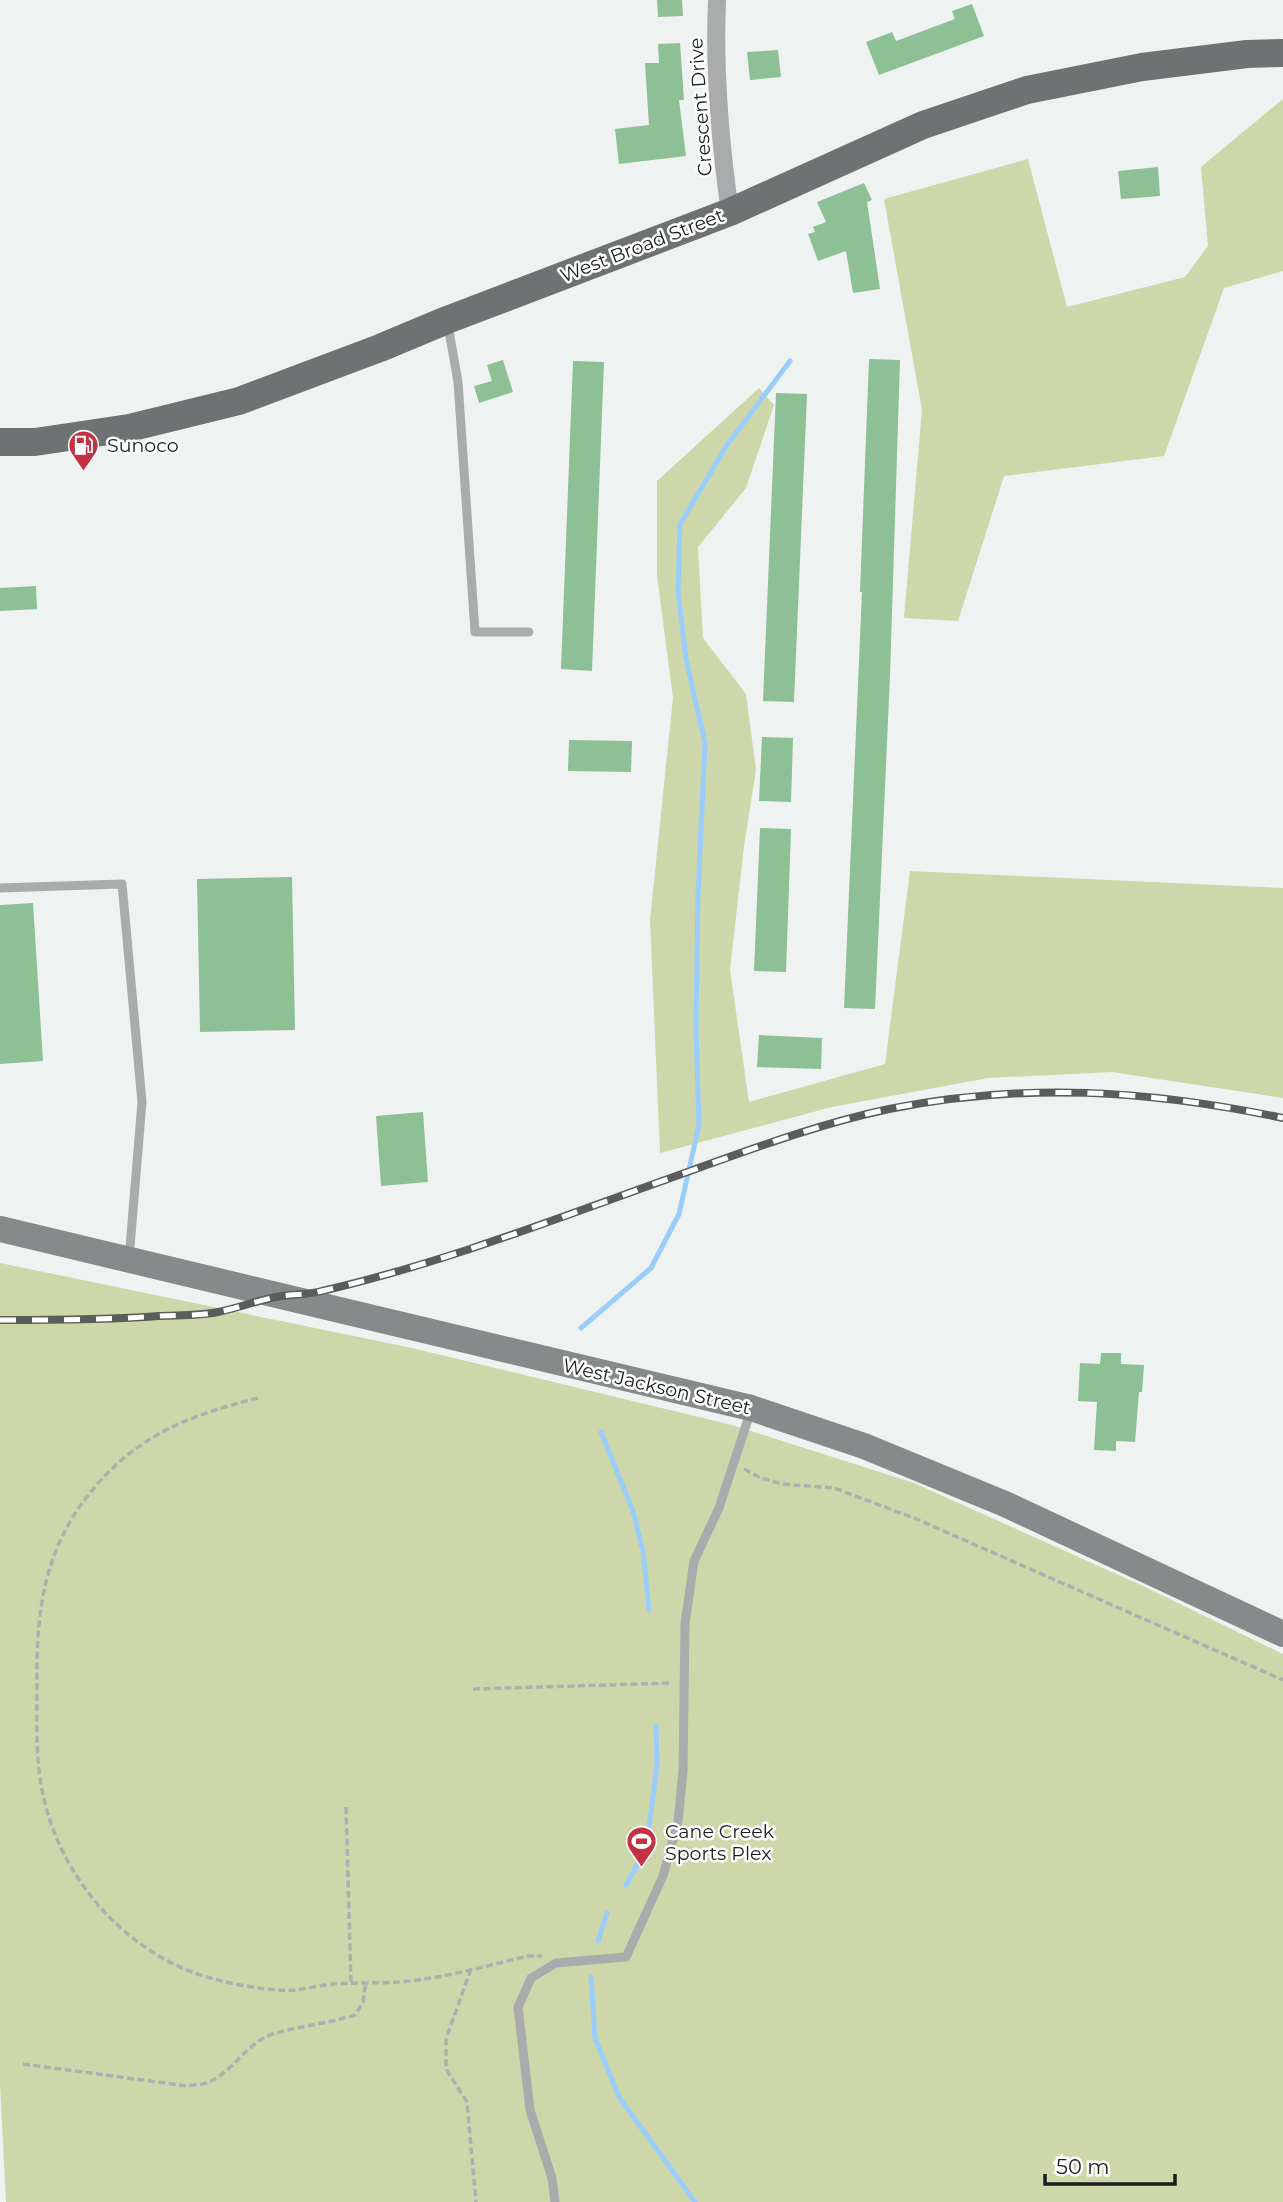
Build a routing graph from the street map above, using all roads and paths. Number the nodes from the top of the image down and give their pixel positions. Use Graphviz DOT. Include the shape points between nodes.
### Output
graph roads {
  1 [pos="717,0"];
  2 [pos="1283,54"];
  3 [pos="730,212"];
  4 [pos="447,320"];
  5 [pos="0,442"];
  6 [pos="529,632"];
  7 [pos="0,888"];
  8 [pos="0,1229"];
  9 [pos="129,1260"];
  10 [pos="258,1398"];
  11 [pos="751,1408"];
  12 [pos="742,1468"];
  13 [pos="1283,1634"];
  14 [pos="1283,1680"];
  15 [pos="678,1683"];
  16 [pos="473,1689"];
  17 [pos="346,1807"];
  18 [pos="548,1956"];
  19 [pos="471,1969"];
  20 [pos="366,1982"];
  21 [pos="351,1983"];
  22 [pos="23,2064"];
  23 [pos="476,2202"];
  24 [pos="555,2202"];
  1 -- 3 [label="street, Crescent Drive" via="715,38"];
  2 -- 3 [label="main road, West Broad Street" via="1142,67 1027,90 923,125"];
  3 -- 4 [label="main road, West Broad Street"];
  4 -- 5 [label="main road, West Broad Street" via="239,401 129,428 35,442"];
  4 -- 6 [label="lane" via="458,382 475,632"];
  7 -- 9 [label="lane" via="122,884 142,1102"];
  8 -- 9 [label="street, West Jackson Street"];
  9 -- 11 [label="street, West Jackson Street"];
  10 -- 21 [label="path" via="195,1416 144,1441 102,1479 70,1522 50,1564 39,1617 37,1738 43,1797 62,1847 98,1905 119,1927 165,1958 220,1981 254,1986 293,1990"];
  11 -- 13 [label="street, West Jackson Street" via="864,1446 1004,1504"];
  11 -- 24 [label="lane" via="719,1508 694,1561 685,1624 678,1822 663,1876 626,1957 556,1963 531,1978 517,2007 530,2110"];
  12 -- 14 [label="path" via="782,1484 834,1488 914,1518"];
  15 -- 16 [label="path"];
  17 -- 21 [label="path"];
  18 -- 19 [label="path"];
  19 -- 20 [label="path" via="410,1981"];
  19 -- 23 [label="path" via="446,2039 446,2069 467,2102"];
  20 -- 21 [label="path"];
  20 -- 22 [label="path" via="355,2015 268,2036 205,2084 187,2086"];
}
